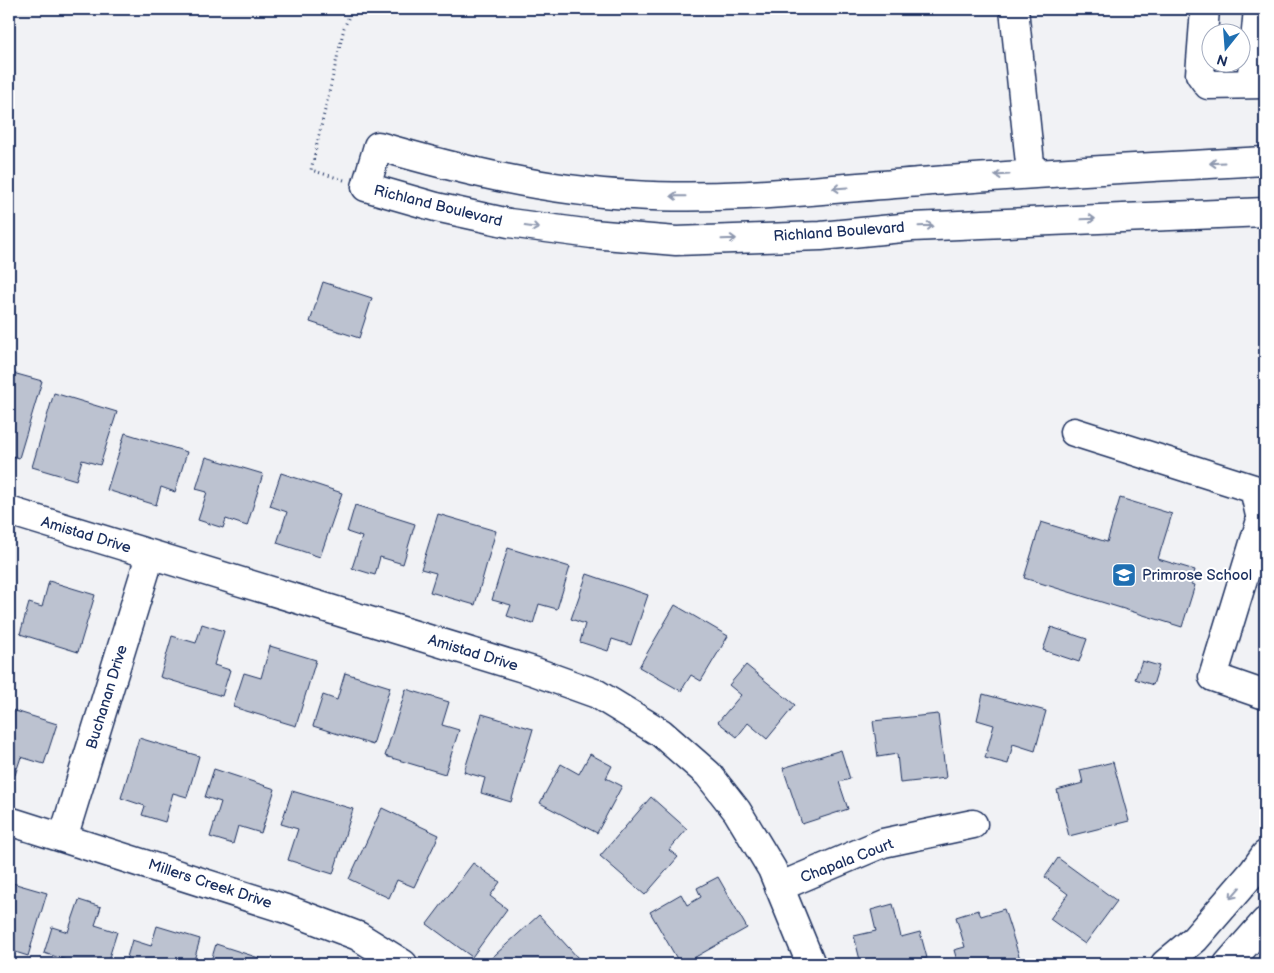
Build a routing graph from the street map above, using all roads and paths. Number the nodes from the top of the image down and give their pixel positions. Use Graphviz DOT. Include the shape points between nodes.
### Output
graph roads {
  1 [pos="352,9"];
  2 [pos="1014,9"];
  3 [pos="1205,9"];
  4 [pos="1258,9"];
  5 [pos="1258,84"];
  6 [pos="1265,161"];
  7 [pos="1031,173"];
  8 [pos="366,187"];
  9 [pos="1265,212"];
  10 [pos="1074,432"];
  11 [pos="9,511"];
  12 [pos="1263,521"];
  13 [pos="150,556"];
  14 [pos="1265,695"];
  15 [pos="9,821"];
  16 [pos="973,824"];
  17 [pos="63,838"];
  18 [pos="1265,856"];
  19 [pos="779,887"];
  20 [pos="1265,922"];
  21 [pos="403,964"];
  22 [pos="811,964"];
  23 [pos="1165,964"];
  24 [pos="1228,964"];
  1 -- 8 [label="path" via="344,28 311,170"];
  2 -- 7 [label="street"];
  3 -- 5 [label="street" via="1200,74 1208,85"];
  4 -- 5 [label="street"];
  6 -- 7 [label="street, Richland Boulevard, one-way"];
  7 -- 8 [label="street, Richland Boulevard, one-way" via="723,197 632,196 534,184 454,168 378,146"];
  8 -- 9 [label="street, Richland Boulevard, one-way" via="509,224 676,241 821,236 922,226"];
  10 -- 12 [label="street" via="1254,489"];
  11 -- 13 [label="street, Amistad Drive"];
  12 -- 14 [label="street" via="1213,677"];
  13 -- 17 [label="street, Buchanan Drive"];
  13 -- 19 [label="street, Amistad Drive" via="533,671 597,694 661,733 708,774 737,811 772,869"];
  15 -- 17 [label="street, Millers Creek Drive"];
  16 -- 19 [label="street, Chapala Court" via="883,844"];
  17 -- 21 [label="street, Millers Creek Drive" via="289,910 358,936"];
  18 -- 23 [label="street, one-way" via="1195,939"];
  19 -- 22 [label="street, Amistad Drive"];
  20 -- 24 [label="street"];
}
